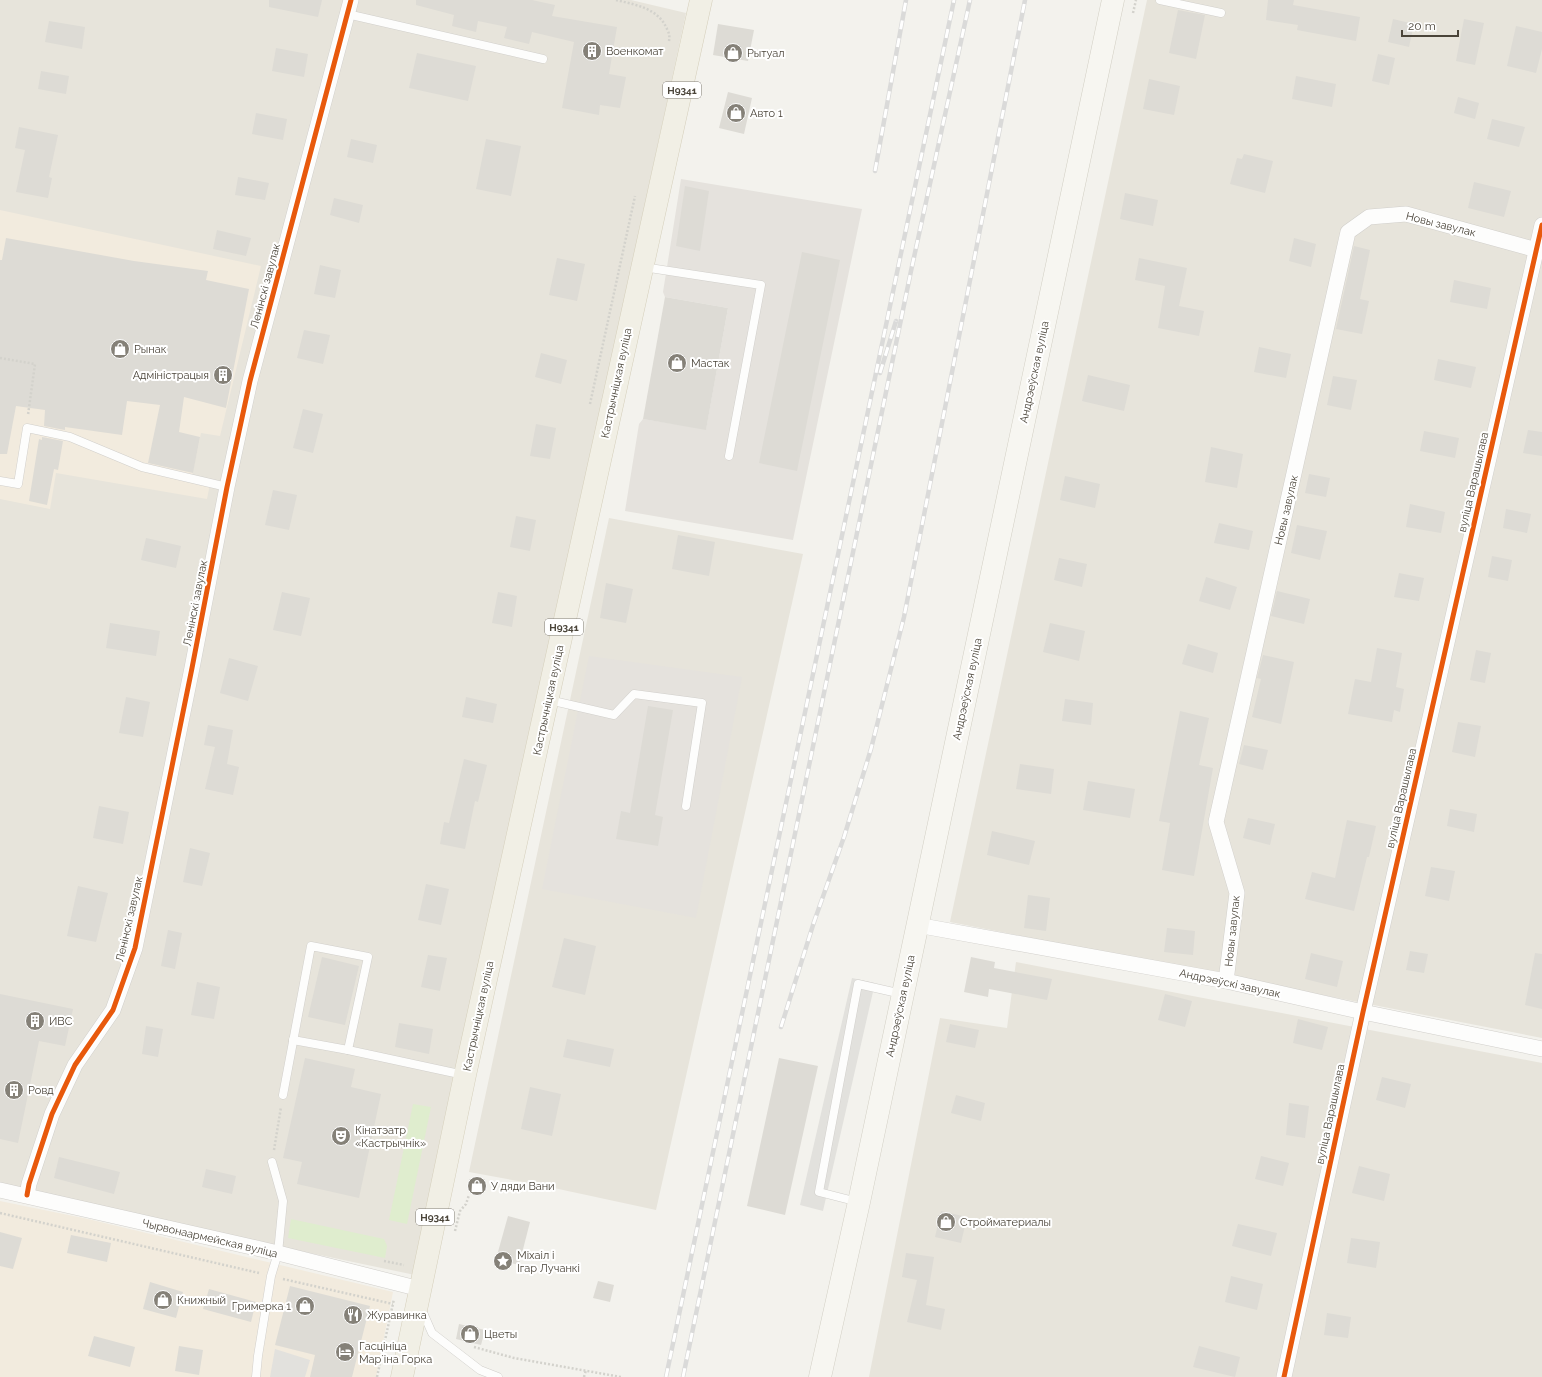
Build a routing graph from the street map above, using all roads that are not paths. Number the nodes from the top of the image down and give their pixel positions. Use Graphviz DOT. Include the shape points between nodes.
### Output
graph roads {
  1 [pos="701,0"];
  2 [pos="1113,0"];
  3 [pos="1160,0"];
  4 [pos="349,7"];
  5 [pos="1221,13"];
  6 [pos="543,59"];
  7 [pos="1542,224"];
  8 [pos="1536,250"];
  9 [pos="642,266"];
  10 [pos="729,456"];
  11 [pos="0,482"];
  12 [pos="227,487"];
  13 [pos="548,700"];
  14 [pos="686,806"];
  15 [pos="918,925"];
  16 [pos="1226,981"];
  17 [pos="903,994"];
  18 [pos="1363,1012"];
  19 [pos="293,1040"];
  20 [pos="1542,1049"];
  21 [pos="348,1050"];
  22 [pos="465,1075"];
  23 [pos="283,1095"];
  24 [pos="272,1162"];
  25 [pos="0,1190"];
  26 [pos="27,1195"];
  27 [pos="859,1202"];
  28 [pos="278,1253"];
  29 [pos="418,1300"];
  30 [pos="256,1377"];
  31 [pos="402,1377"];
  32 [pos="498,1377"];
  33 [pos="820,1377"];
  34 [pos="1284,1377"];
  1 -- 9 [label="main road, Кастрычніцкая вуліца / Н9341"];
  2 -- 15 [label="main road, Андрэеўская вуліца"];
  3 -- 5 [label="lane"];
  4 -- 6 [label="lane"];
  4 -- 12 [label="street, Ленінскі завулак" via="250,381"];
  7 -- 8 [label="street, вуліца Варашылава"];
  8 -- 16 [label="street, Новы завулак" via="1406,214 1369,217 1348,232 1216,822 1238,893"];
  8 -- 18 [label="street, вуліца Варашылава"];
  9 -- 10 [label="lane" via="761,285"];
  9 -- 13 [label="main road, Кастрычніцкая вуліца / Н9341"];
  11 -- 12 [label="lane" via="18,484 27,428 70,437 142,467"];
  12 -- 26 [label="street, Ленінскі завулак" via="134,948 113,1010 75,1064 52,1114"];
  13 -- 14 [label="lane" via="614,715 634,694 702,703"];
  13 -- 22 [label="main road, Кастрычніцкая вуліца / Н9341"];
  15 -- 16 [label="street, Андрэеўскі завулак"];
  15 -- 17 [label="main road, Андрэеўская вуліца"];
  16 -- 18 [label="street, Андрэеўскі завулак"];
  17 -- 27 [label="main road, Андрэеўская вуліца"];
  17 -- 27 [label="lane" via="858,984 819,1192"];
  18 -- 20 [label="street, Андрэеўскі завулак"];
  18 -- 34 [label="street, вуліца Варашылава"];
  19 -- 21 [label="lane"];
  19 -- 21 [label="lane" via="311,946 318,947 368,957"];
  19 -- 23 [label="lane"];
  21 -- 22 [label="lane"];
  22 -- 29 [label="main road, Кастрычніцкая вуліца / Н9341"];
  24 -- 28 [label="lane" via="283,1201"];
  25 -- 26 [label="street, Чырвонаармейская вуліца"];
  26 -- 28 [label="street, Чырвонаармейская вуліца"];
  27 -- 33 [label="main road, Андрэеўская вуліца"];
  28 -- 29 [label="street, Чырвонаармейская вуліца"];
  28 -- 30 [label="lane" via="271,1276"];
  29 -- 31 [label="main road, Кастрычніцкая вуліца / Н9341"];
  29 -- 32 [label="lane" via="432,1333 480,1370"];
}
